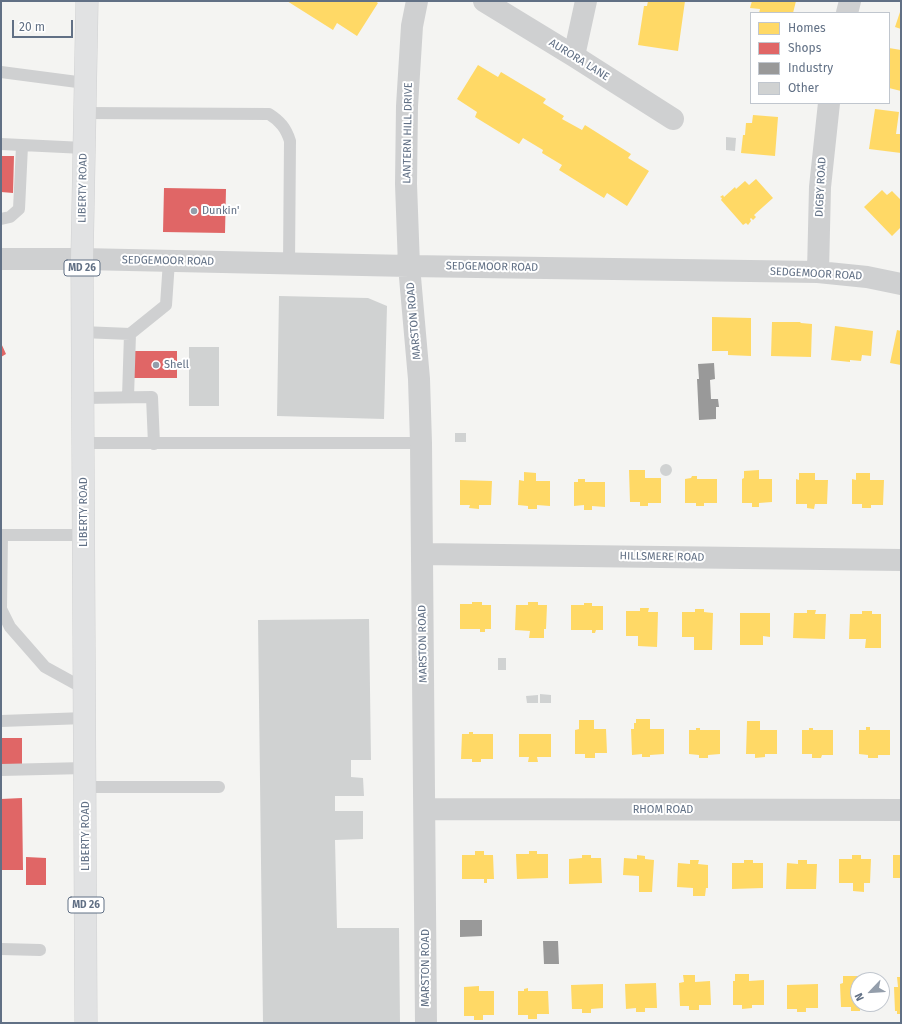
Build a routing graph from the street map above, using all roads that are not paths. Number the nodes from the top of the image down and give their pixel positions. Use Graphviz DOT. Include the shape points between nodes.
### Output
graph roads {
  1 [pos="87,1"];
  2 [pos="417,1"];
  3 [pos="484,1"];
  4 [pos="586,1"];
  5 [pos="850,1"];
  6 [pos="847,12"];
  7 [pos="574,56"];
  8 [pos="1,72"];
  9 [pos="85,83"];
  10 [pos="829,104"];
  11 [pos="85,113"];
  12 [pos="673,119"];
  13 [pos="1,144"];
  14 [pos="22,146"];
  15 [pos="84,148"];
  16 [pos="1,219"];
  17 [pos="1,259"];
  18 [pos="82,259"];
  19 [pos="168,261"];
  20 [pos="289,264"];
  21 [pos="409,266"];
  22 [pos="818,272"];
  23 [pos="901,284"];
  24 [pos="82,332"];
  25 [pos="130,334"];
  26 [pos="128,397"];
  27 [pos="83,398"];
  28 [pos="83,443"];
  29 [pos="421,443"];
  30 [pos="154,444"];
  31 [pos="84,535"];
  32 [pos="422,554"];
  33 [pos="901,560"];
  34 [pos="85,689"];
  35 [pos="85,718"];
  36 [pos="1,721"];
  37 [pos="1,770"];
  38 [pos="86,778"];
  39 [pos="219,787"];
  40 [pos="425,809"];
  41 [pos="901,810"];
  42 [pos="1,949"];
  43 [pos="40,950"];
  44 [pos="86,1023"];
  45 [pos="426,1023"];
  1 -- 9 [label="main road, LIBERTY ROAD / MD 26"];
  2 -- 21 [label="street, LANTERN HILL DRIVE" via="412,26 407,106"];
  3 -- 7 [label="street, AURORA LANE"];
  4 -- 7 [label="street"];
  5 -- 6 [label="street"];
  7 -- 12 [label="street, AURORA LANE"];
  8 -- 9 [label="lane"];
  9 -- 11 [label="main road, LIBERTY ROAD / MD 26"];
  10 -- 22 [label="street, DIGBY ROAD" via="820,187"];
  11 -- 15 [label="main road, LIBERTY ROAD / MD 26"];
  11 -- 20 [label="lane" via="268,114 279,120 290,141"];
  13 -- 14 [label="lane"];
  14 -- 15 [label="lane"];
  14 -- 16 [label="lane" via="19,209 10,217"];
  15 -- 18 [label="main road, LIBERTY ROAD / MD 26"];
  17 -- 18 [label="street, SEDGEMOOR ROAD"];
  18 -- 19 [label="street, SEDGEMOOR ROAD"];
  18 -- 24 [label="main road, LIBERTY ROAD / MD 26"];
  19 -- 20 [label="street, SEDGEMOOR ROAD"];
  19 -- 25 [label="lane" via="166,305"];
  20 -- 21 [label="street, SEDGEMOOR ROAD"];
  21 -- 22 [label="street, SEDGEMOOR ROAD"];
  21 -- 29 [label="street, MARSTON ROAD" via="419,379"];
  22 -- 23 [label="street, SEDGEMOOR ROAD" via="867,277"];
  24 -- 25 [label="lane"];
  24 -- 27 [label="main road, LIBERTY ROAD / MD 26"];
  25 -- 26 [label="lane"];
  26 -- 27 [label="lane"];
  26 -- 30 [label="lane" via="152,397"];
  27 -- 28 [label="main road, LIBERTY ROAD / MD 26"];
  28 -- 30 [label="lane"];
  28 -- 31 [label="main road, LIBERTY ROAD / MD 26"];
  29 -- 30 [label="lane"];
  29 -- 32 [label="street, MARSTON ROAD"];
  31 -- 34 [label="main road, LIBERTY ROAD / MD 26"];
  31 -- 34 [label="lane" via="2,535 1,609 10,627 45,667"];
  32 -- 33 [label="street, HILLSMERE ROAD"];
  32 -- 40 [label="street, MARSTON ROAD"];
  34 -- 35 [label="main road, LIBERTY ROAD / MD 26"];
  35 -- 36 [label="lane"];
  35 -- 38 [label="main road, LIBERTY ROAD / MD 26"];
  37 -- 38 [label="lane"];
  38 -- 39 [label="lane"];
  38 -- 44 [label="main road, LIBERTY ROAD / MD 26"];
  40 -- 41 [label="street, RHOM ROAD"];
  40 -- 45 [label="street, MARSTON ROAD"];
  42 -- 43 [label="lane"];
}
